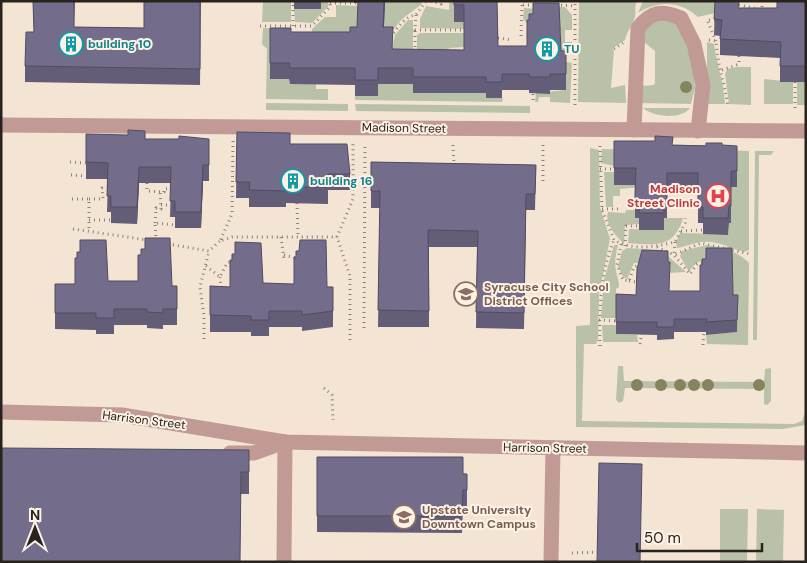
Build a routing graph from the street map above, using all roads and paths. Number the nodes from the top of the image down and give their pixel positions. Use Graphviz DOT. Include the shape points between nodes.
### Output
graph roads {
  1 [pos="293,1"];
  2 [pos="426,1"];
  3 [pos="431,1"];
  4 [pos="441,1"];
  5 [pos="576,1"];
  6 [pos="762,1"];
  7 [pos="330,2"];
  8 [pos="358,3"];
  9 [pos="522,3"];
  10 [pos="541,5"];
  11 [pos="550,5"];
  12 [pos="739,5"];
  13 [pos="576,6"];
  14 [pos="762,10"];
  15 [pos="416,15"];
  16 [pos="770,15"];
  17 [pos="521,20"];
  18 [pos="715,20"];
  19 [pos="525,24"];
  20 [pos="260,26"];
  21 [pos="293,26"];
  22 [pos="415,30"];
  23 [pos="469,30"];
  24 [pos="294,33"];
  25 [pos="521,36"];
  26 [pos="383,37"];
  27 [pos="498,38"];
  28 [pos="512,40"];
  29 [pos="708,40"];
  30 [pos="716,41"];
  31 [pos="415,55"];
  32 [pos="739,56"];
  33 [pos="722,70"];
  34 [pos="795,82"];
  35 [pos="533,94"];
  36 [pos="533,104"];
  37 [pos="575,105"];
  38 [pos="728,107"];
  39 [pos="795,108"];
  40 [pos="1,125"];
  41 [pos="233,127"];
  42 [pos="634,130"];
  43 [pos="698,131"];
  44 [pos="806,131"];
  45 [pos="353,143"];
  46 [pos="365,143"];
  47 [pos="453,144"];
  48 [pos="543,145"];
  49 [pos="600,146"];
  50 [pos="70,162"];
  51 [pos="86,163"];
  52 [pos="600,169"];
  53 [pos="614,169"];
  54 [pos="454,171"];
  55 [pos="71,176"];
  56 [pos="86,176"];
  57 [pos="110,179"];
  58 [pos="543,181"];
  59 [pos="147,183"];
  60 [pos="177,188"];
  61 [pos="160,192"];
  62 [pos="72,199"];
  63 [pos="89,199"];
  64 [pos="297,203"];
  65 [pos="365,203"];
  66 [pos="371,203"];
  67 [pos="161,205"];
  68 [pos="171,205"];
  69 [pos="602,209"];
  70 [pos="618,209"];
  71 [pos="685,218"];
  72 [pos="89,220"];
  73 [pos="111,220"];
  74 [pos="155,223"];
  75 [pos="175,225"];
  76 [pos="639,226"];
  77 [pos="73,229"];
  78 [pos="703,230"];
  79 [pos="89,231"];
  80 [pos="680,231"];
  81 [pos="298,236"];
  82 [pos="281,237"];
  83 [pos="337,237"];
  84 [pos="614,240"];
  85 [pos="220,241"];
  86 [pos="675,242"];
  87 [pos="166,243"];
  88 [pos="623,245"];
  89 [pos="657,247"];
  90 [pos="209,251"];
  91 [pos="750,254"];
  92 [pos="674,255"];
  93 [pos="300,258"];
  94 [pos="235,261"];
  95 [pos="706,262"];
  96 [pos="642,265"];
  97 [pos="206,266"];
  98 [pos="220,277"];
  99 [pos="629,280"];
  100 [pos="637,282"];
  101 [pos="222,292"];
  102 [pos="204,316"];
  103 [pos="210,316"];
  104 [pos="599,320"];
  105 [pos="616,321"];
  106 [pos="364,328"];
  107 [pos="642,332"];
  108 [pos="704,332"];
  109 [pos="204,339"];
  110 [pos="350,340"];
  111 [pos="640,344"];
  112 [pos="704,345"];
  113 [pos="600,346"];
  114 [pos="324,388"];
  115 [pos="1,412"];
  116 [pos="333,420"];
  117 [pos="285,442"];
  118 [pos="553,448"];
  119 [pos="210,453"];
  120 [pos="806,453"];
  121 [pos="598,552"];
  122 [pos="572,553"];
  123 [pos="284,562"];
  124 [pos="551,562"];
  1 -- 21 [label="path"];
  2 -- 15 [label="path"];
  3 -- 4 [label="path" via="440,4"];
  5 -- 13 [label="path"];
  6 -- 14 [label="path"];
  7 -- 8 [label="path"];
  7 -- 21 [label="path" via="330,7 312,26"];
  9 -- 10 [label="path"];
  9 -- 17 [label="path"];
  11 -- 13 [label="path"];
  12 -- 14 [label="path"];
  13 -- 37 [label="path"];
  14 -- 16 [label="path"];
  15 -- 22 [label="path"];
  15 -- 26 [label="path" via="403,22 390,37"];
  17 -- 19 [label="path"];
  17 -- 25 [label="path"];
  18 -- 30 [label="path" via="707,20"];
  20 -- 21 [label="path"];
  21 -- 24 [label="path"];
  22 -- 23 [label="path"];
  22 -- 31 [label="path"];
  27 -- 28 [label="path"];
  29 -- 30 [label="path"];
  30 -- 33 [label="path"];
  32 -- 33 [label="path" via="739,64"];
  33 -- 38 [label="path"];
  34 -- 39 [label="path"];
  35 -- 36 [label="path"];
  40 -- 41 [label="street, Madison Street"];
  41 -- 42 [label="street, Madison Street"];
  41 -- 85 [label="path" via="232,214"];
  42 -- 43 [label="street, Madison Street"];
  42 -- 43 [label="street" via="638,28 646,18 657,13 669,13 681,18 694,44 703,85"];
  43 -- 44 [label="street, Madison Street"];
  45 -- 83 [label="path" via="353,199"];
  46 -- 65 [label="path"];
  47 -- 54 [label="path"];
  48 -- 58 [label="path"];
  49 -- 52 [label="path"];
  50 -- 51 [label="path"];
  52 -- 53 [label="path"];
  52 -- 69 [label="path"];
  55 -- 56 [label="path"];
  57 -- 63 [label="path" via="110,187 102,188 103,199"];
  59 -- 61 [label="path" via="147,191"];
  60 -- 61 [label="path"];
  61 -- 67 [label="path"];
  62 -- 63 [label="path"];
  63 -- 72 [label="path"];
  64 -- 81 [label="path"];
  65 -- 66 [label="path"];
  65 -- 106 [label="path"];
  67 -- 68 [label="path"];
  67 -- 74 [label="path" via="162,209 156,208"];
  69 -- 70 [label="path"];
  69 -- 84 [label="path"];
  71 -- 80 [label="path"];
  72 -- 73 [label="path"];
  72 -- 79 [label="path"];
  74 -- 75 [label="path"];
  74 -- 79 [label="path" via="157,242"];
  76 -- 88 [label="path" via="626,226"];
  77 -- 79 [label="path"];
  78 -- 80 [label="path"];
  80 -- 86 [label="path"];
  81 -- 82 [label="path"];
  81 -- 83 [label="path"];
  82 -- 85 [label="path" via="232,237"];
  82 -- 93 [label="path" via="284,257"];
  83 -- 110 [label="path" via="350,276"];
  84 -- 88 [label="path"];
  84 -- 104 [label="path" via="605,268"];
  85 -- 90 [label="path"];
  86 -- 89 [label="path"];
  86 -- 92 [label="path"];
  87 -- 90 [label="path"];
  88 -- 89 [label="path"];
  88 -- 99 [label="path" via="617,265 623,280"];
  89 -- 92 [label="path"];
  90 -- 97 [label="path"];
  91 -- 92 [label="path" via="701,243"];
  92 -- 95 [label="path" via="690,274 697,264"];
  94 -- 98 [label="path" via="227,263"];
  96 -- 99 [label="path" via="634,268"];
  97 -- 98 [label="path"];
  97 -- 102 [label="path" via="200,287"];
  98 -- 101 [label="path"];
  99 -- 100 [label="path"];
  102 -- 103 [label="path"];
  102 -- 109 [label="path"];
  104 -- 105 [label="path"];
  104 -- 113 [label="path"];
  107 -- 111 [label="path"];
  108 -- 112 [label="path"];
  114 -- 116 [label="path" via="332,394"];
  115 -- 117 [label="street, Harrison Street" via="122,415"];
  117 -- 118 [label="street, Harrison Street"];
  117 -- 119 [label="street, Harrison Street" via="254,453"];
  117 -- 123 [label="street"];
  118 -- 120 [label="street, Harrison Street"];
  118 -- 124 [label="street"];
  121 -- 122 [label="path"];
}
